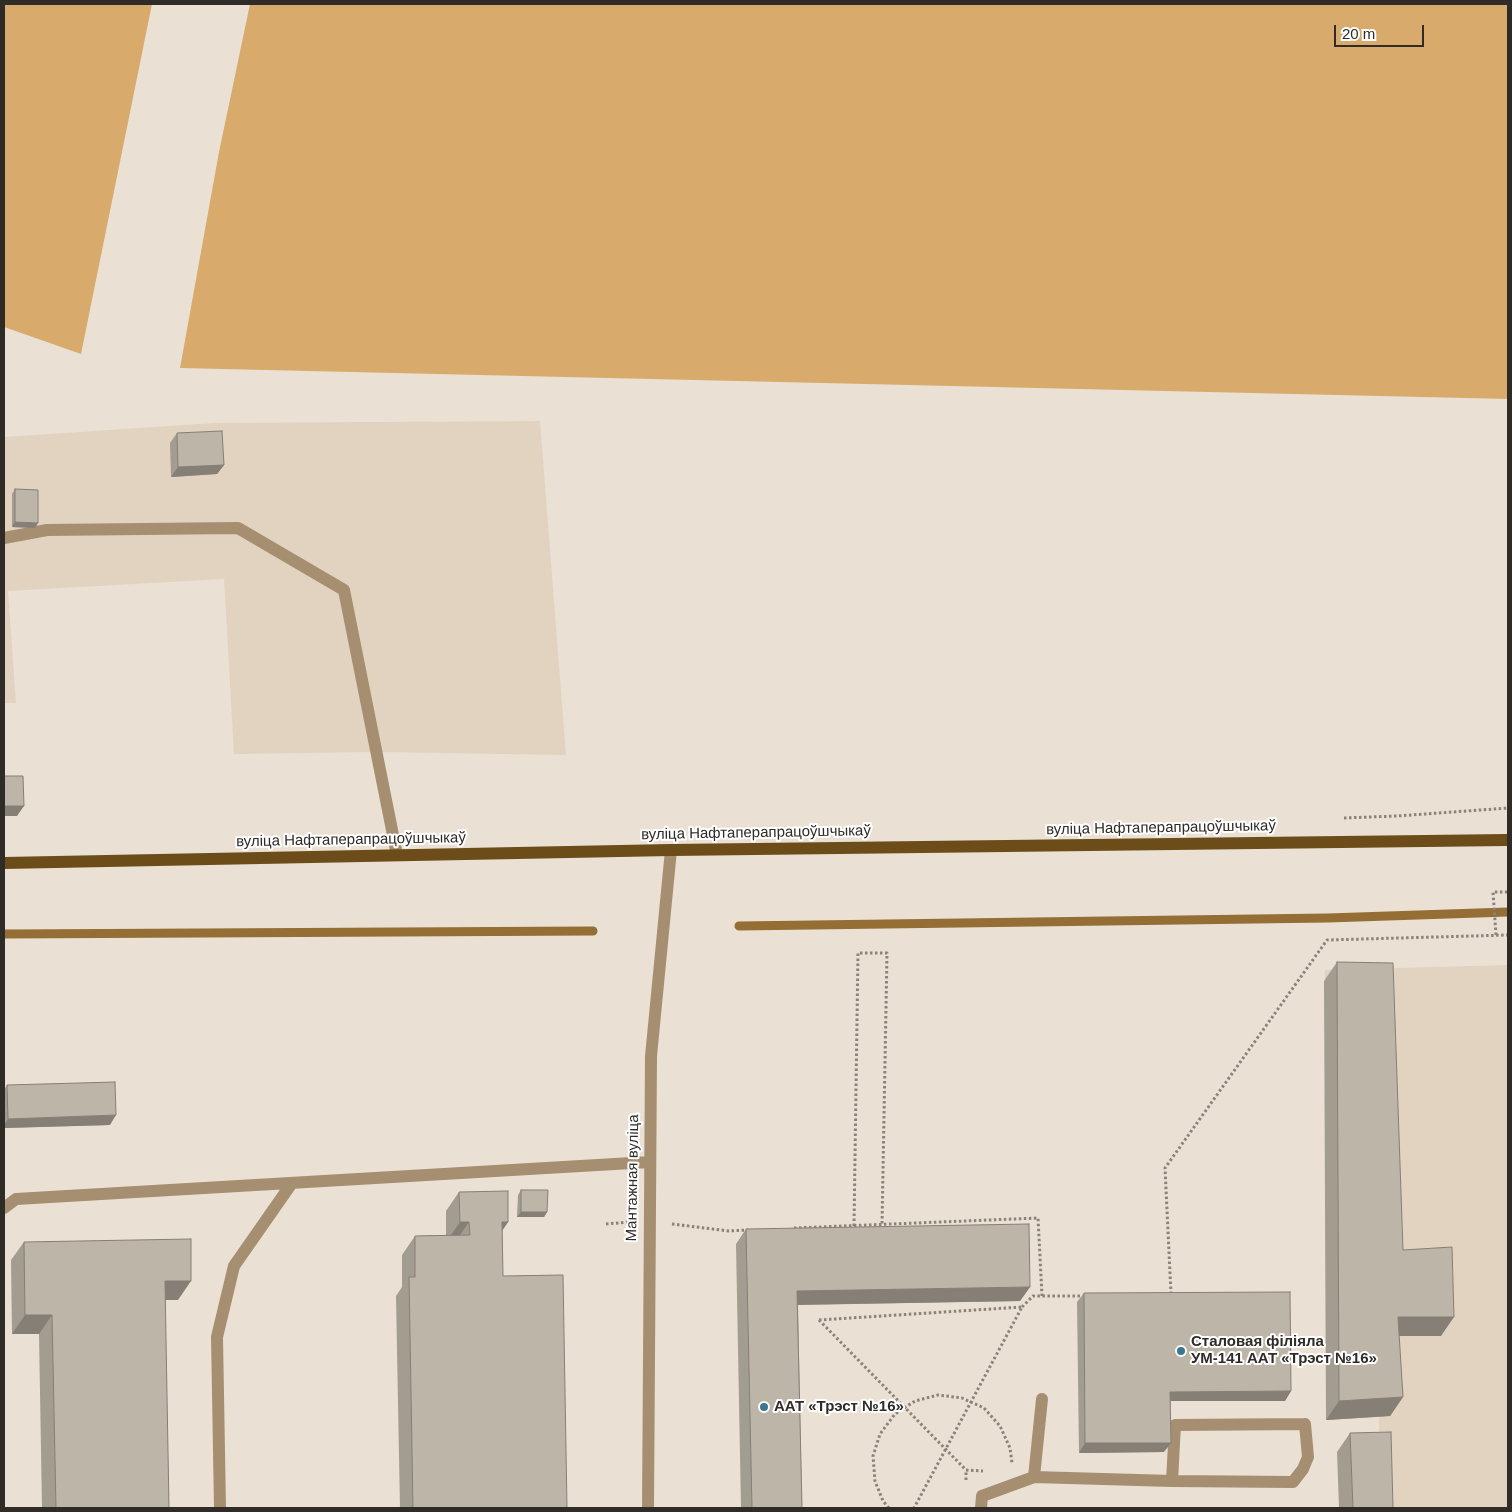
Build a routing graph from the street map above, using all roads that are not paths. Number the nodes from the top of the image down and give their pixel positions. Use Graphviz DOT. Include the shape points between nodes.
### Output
graph roads {
  1 [pos="4,538"];
  2 [pos="1508,840"];
  3 [pos="672,850"];
  4 [pos="397,855"];
  5 [pos="4,863"];
  6 [pos="649,1162"];
  7 [pos="292,1183"];
  8 [pos="4,1208"];
  9 [pos="1042,1399"];
  10 [pos="1034,1477"];
  11 [pos="1172,1481"];
  12 [pos="220,1508"];
  13 [pos="648,1508"];
  14 [pos="981,1508"];
  1 -- 4 [label="street" via="47,530 238,528 344,590"];
  2 -- 3 [label="main road, вуліца Нафтаперапрацоўшчыкаў"];
  3 -- 4 [label="main road, вуліца Нафтаперапрацоўшчыкаў"];
  3 -- 6 [label="street, Мантажная вуліца" via="651,1056"];
  4 -- 5 [label="main road, вуліца Нафтаперапрацоўшчыкаў"];
  6 -- 7 [label="street"];
  6 -- 13 [label="street, Мантажная вуліца"];
  7 -- 8 [label="street" via="16,1199"];
  7 -- 12 [label="street" via="234,1266 217,1337"];
  9 -- 10 [label="street"];
  10 -- 11 [label="street"];
  10 -- 14 [label="street" via="982,1496"];
  11 -- 11 [label="street" via="1293,1482 1308,1457 1305,1424 1174,1425"];
}
